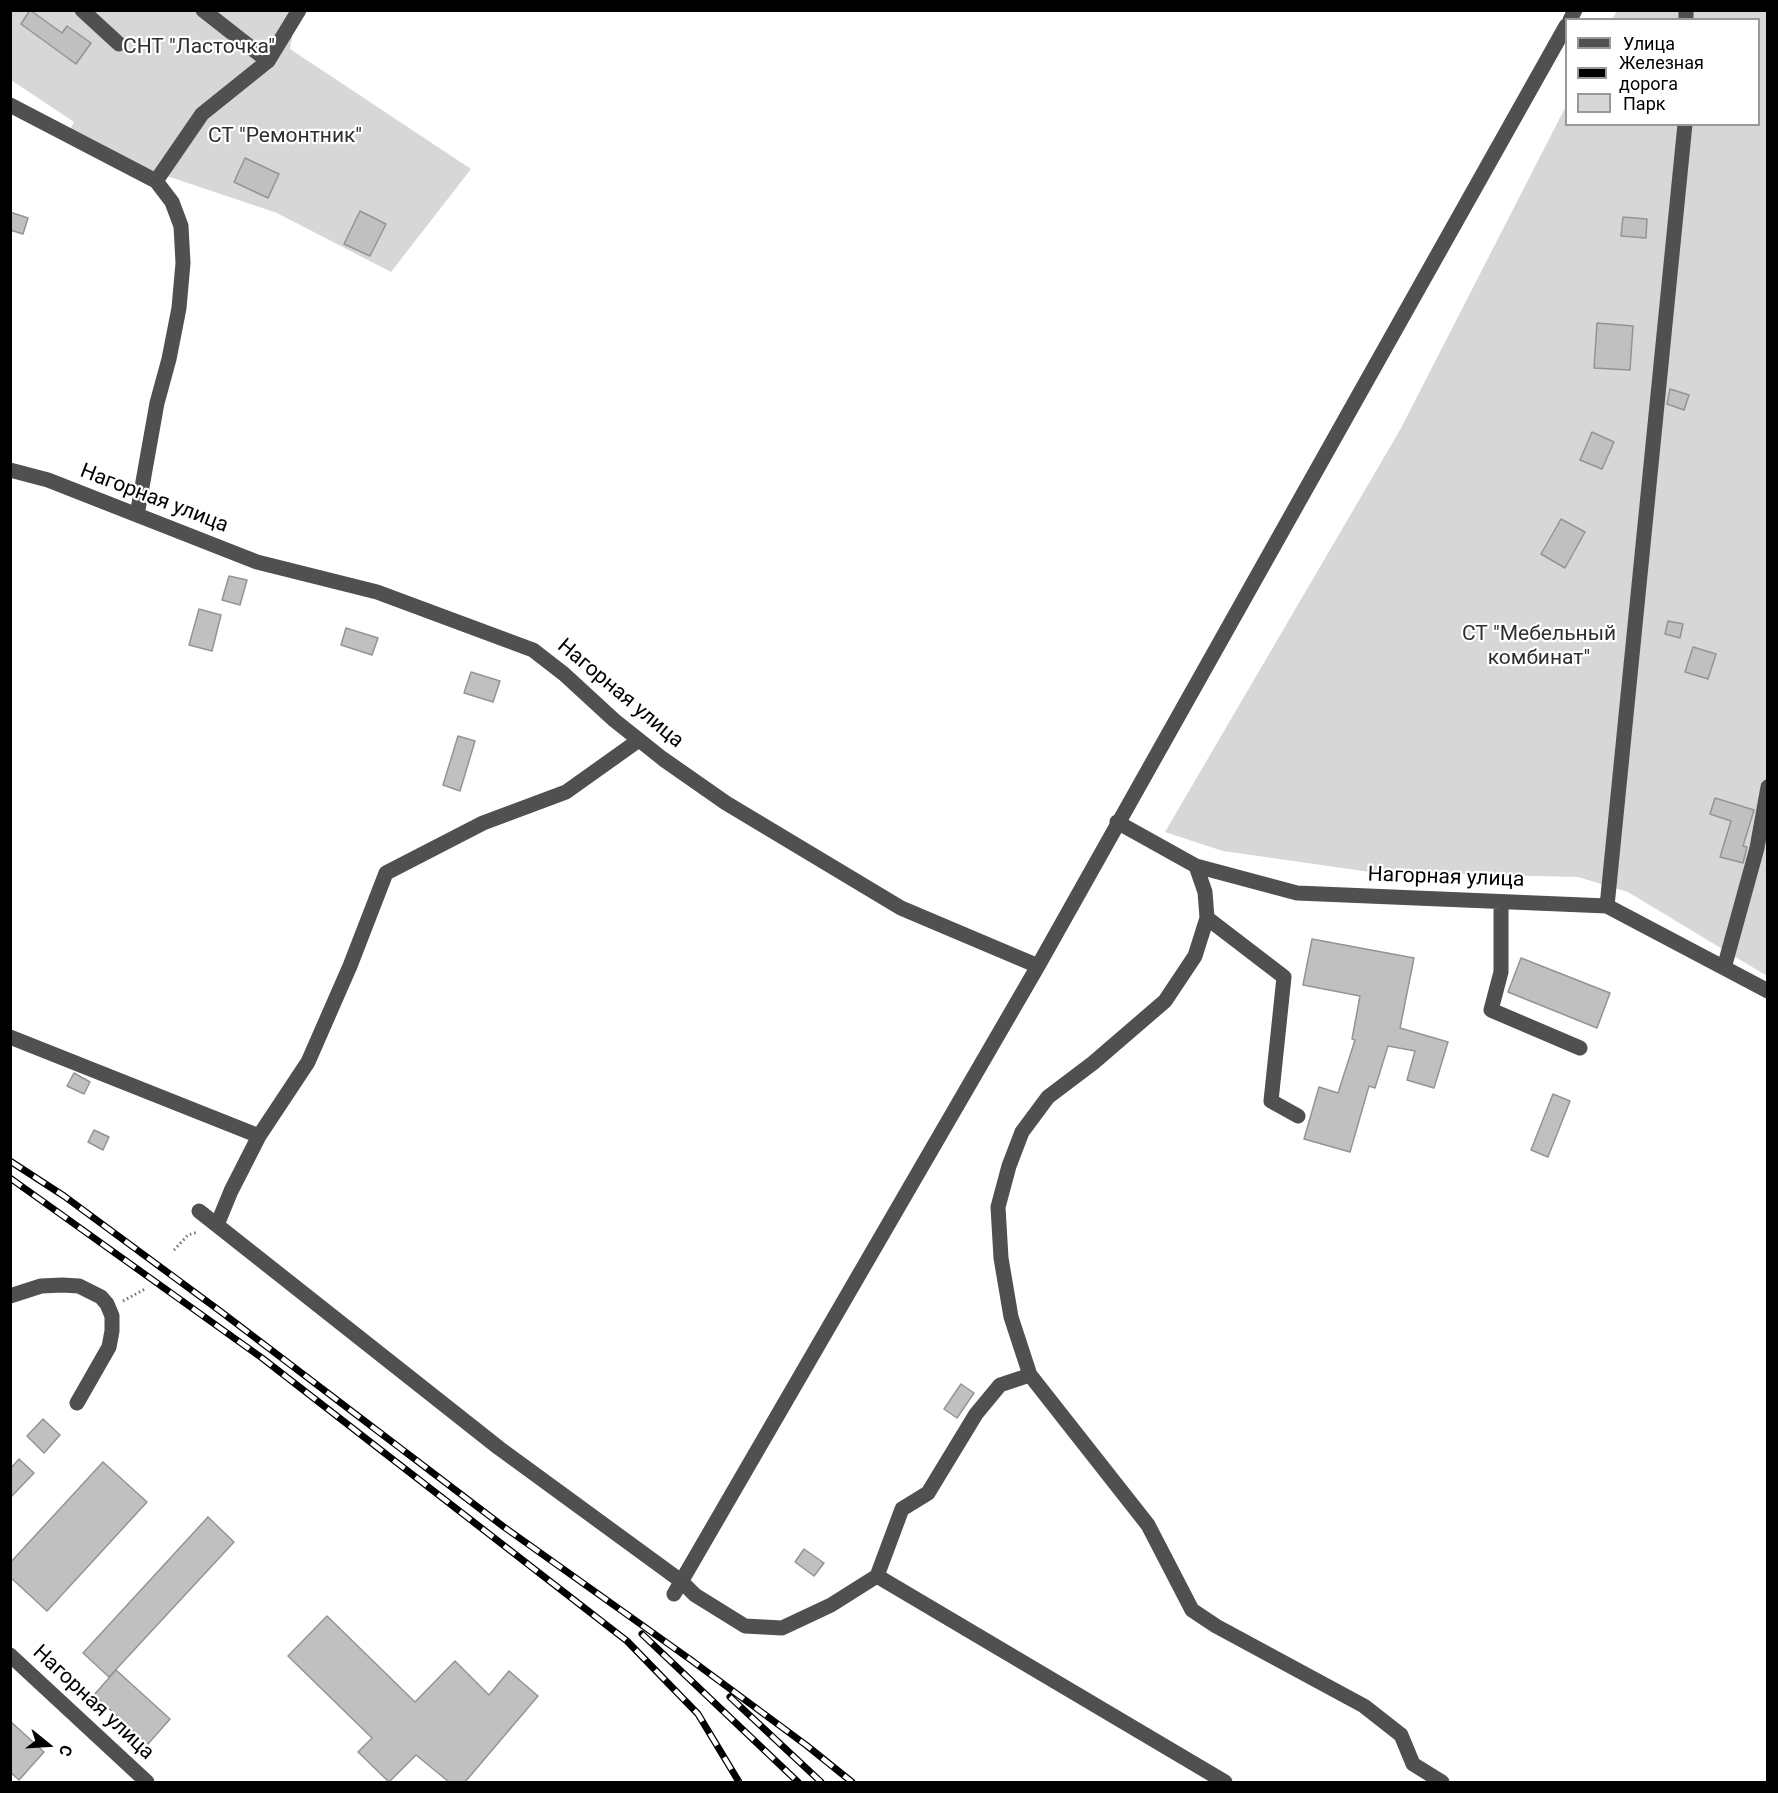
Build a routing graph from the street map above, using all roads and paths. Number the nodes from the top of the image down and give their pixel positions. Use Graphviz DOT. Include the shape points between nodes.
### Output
graph roads {
  1 [pos="82,10"];
  2 [pos="203,10"];
  3 [pos="299,10"];
  4 [pos="1565,28"];
  5 [pos="119,44"];
  6 [pos="268,61"];
  7 [pos="10,105"];
  8 [pos="1685,126"];
  9 [pos="156,181"];
  10 [pos="10,470"];
  11 [pos="137,515"];
  12 [pos="639,740"];
  13 [pos="1767,787"];
  14 [pos="1117,822"];
  15 [pos="1196,866"];
  16 [pos="1501,902"];
  17 [pos="1607,906"];
  18 [pos="1207,918"];
  19 [pos="1038,966"];
  20 [pos="1724,968"];
  21 [pos="1767,991"];
  22 [pos="10,1037"];
  23 [pos="1580,1048"];
  24 [pos="1298,1116"];
  25 [pos="259,1136"];
  26 [pos="199,1211"];
  27 [pos="217,1225"];
  28 [pos="174,1250"];
  29 [pos="145,1289"];
  30 [pos="10,1296"];
  31 [pos="109,1308"];
  32 [pos="1030,1376"];
  33 [pos="77,1403"];
  34 [pos="877,1576"];
  35 [pos="677,1587"];
  36 [pos="10,1655"];
  37 [pos="147,1782"];
  38 [pos="1226,1782"];
  39 [pos="1442,1782"];
  1 -- 5 [label="street"];
  2 -- 6 [label="street"];
  3 -- 6 [label="street"];
  4 -- 14 [label="street"];
  6 -- 9 [label="street" via="202,114"];
  7 -- 9 [label="street"];
  8 -- 17 [label="street"];
  9 -- 11 [label="street" via="172,202 181,226 183,263 170,358 157,403"];
  10 -- 11 [label="street, Нагорная улица" via="48,480"];
  11 -- 12 [label="street, Нагорная улица" via="257,562 377,592 533,650"];
  12 -- 19 [label="street, Нагорная улица" via="726,803 902,908"];
  12 -- 25 [label="street" via="566,792 483,823 386,873 308,1062"];
  13 -- 20 [label="street" via="1757,848"];
  14 -- 15 [label="street, Нагорная улица"];
  14 -- 19 [label="street"];
  15 -- 16 [label="street, Нагорная улица" via="1297,893"];
  15 -- 18 [label="street" via="1205,892"];
  16 -- 17 [label="street, Нагорная улица"];
  16 -- 23 [label="street" via="1500,972 1491,1010"];
  17 -- 20 [label="street, Нагорная улица"];
  18 -- 24 [label="street" via="1284,977 1271,1101"];
  18 -- 32 [label="street" via="1196,956 1165,1001 1048,1097 1022,1132 998,1207 1001,1258 1011,1317"];
  19 -- 35 [label="street"];
  20 -- 21 [label="street, Нагорная улица"];
  22 -- 25 [label="street"];
  25 -- 27 [label="street"];
  26 -- 27 [label="street"];
  27 -- 28 [label="path" via="188,1235"];
  27 -- 35 [label="street"];
  29 -- 31 [label="path"];
  30 -- 31 [label="street" via="41,1286 79,1286 101,1297"];
  31 -- 33 [label="street" via="109,1347"];
  32 -- 34 [label="street" via="1000,1385 976,1414 928,1493 902,1509"];
  32 -- 39 [label="street" via="1148,1525 1192,1610 1364,1706 1401,1736 1413,1764"];
  34 -- 35 [label="street" via="831,1605 782,1628 745,1626"];
  34 -- 38 [label="street"];
  36 -- 37 [label="street, Нагорная улица"];
}
